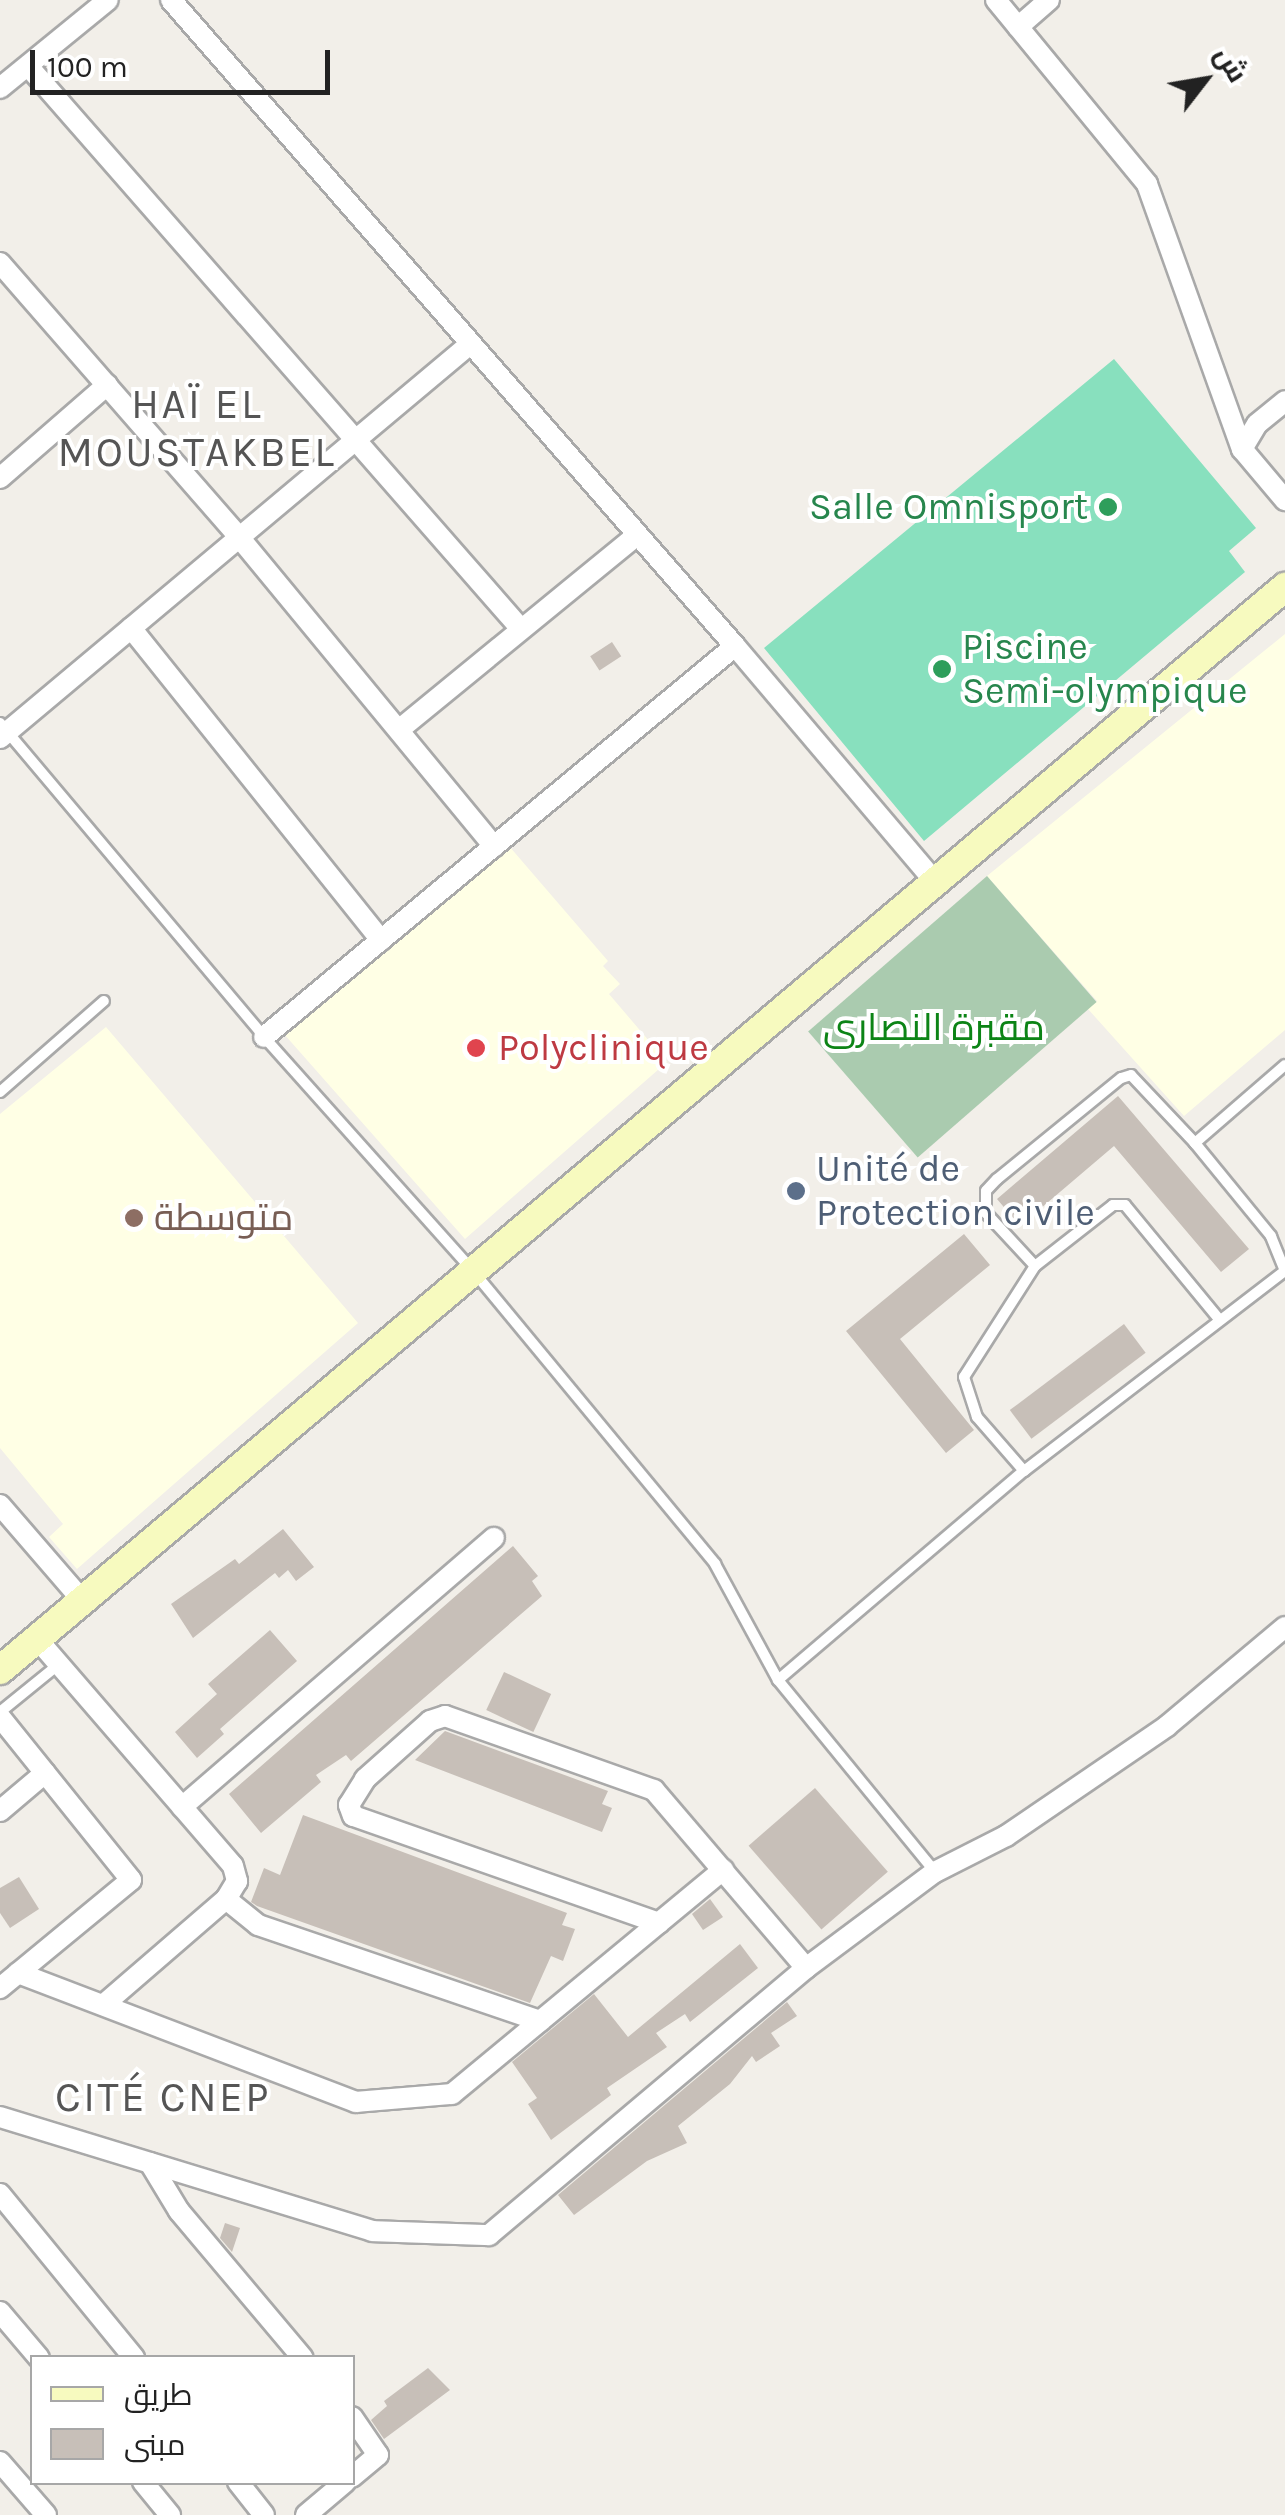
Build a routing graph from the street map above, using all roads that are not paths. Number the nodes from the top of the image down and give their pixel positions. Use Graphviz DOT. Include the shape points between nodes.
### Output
graph roads {
  1 [pos="108,0"];
  2 [pos="171,0"];
  3 [pos="996,0"];
  4 [pos="1049,0"];
  5 [pos="1018,28"];
  6 [pos="28,66"];
  7 [pos="0,88"];
  8 [pos="4,276"];
  9 [pos="469,346"];
  10 [pos="106,385"];
  11 [pos="1285,401"];
  12 [pos="356,440"];
  13 [pos="1242,449"];
  14 [pos="0,478"];
  15 [pos="1285,500"];
  16 [pos="637,535"];
  17 [pos="240,537"];
  18 [pos="1283,592"];
  19 [pos="131,628"];
  20 [pos="521,630"];
  21 [pos="734,646"];
  22 [pos="400,729"];
  23 [pos="2,731"];
  24 [pos="494,846"];
  25 [pos="936,882"];
  26 [pos="380,940"];
  27 [pos="104,1001"];
  28 [pos="264,1037"];
  29 [pos="1285,1065"];
  30 [pos="0,1092"];
  31 [pos="1195,1143"];
  32 [pos="1035,1266"];
  33 [pos="474,1271"];
  34 [pos="1219,1319"];
  35 [pos="1024,1470"];
  36 [pos="0,1506"];
  37 [pos="9,1532"];
  38 [pos="494,1538"];
  39 [pos="82,1601"];
  40 [pos="1285,1627"];
  41 [pos="38,1640"];
  42 [pos="59,1664"];
  43 [pos="0,1670"];
  44 [pos="778,1680"];
  45 [pos="0,1715"];
  46 [pos="45,1773"];
  47 [pos="182,1806"];
  48 [pos="0,1811"];
  49 [pos="723,1870"];
  50 [pos="935,1872"];
  51 [pos="226,1899"];
  52 [pos="659,1923"];
  53 [pos="806,1968"];
  54 [pos="18,1973"];
  55 [pos="0,1988"];
  56 [pos="103,2005"];
  57 [pos="540,2021"];
  58 [pos="0,2117"];
  59 [pos="150,2163"];
  60 [pos="0,2194"];
  61 [pos="0,2312"];
  62 [pos="36,2355"];
  63 [pos="132,2355"];
  64 [pos="300,2355"];
  65 [pos="355,2421"];
  66 [pos="0,2462"];
  67 [pos="355,2474"];
  68 [pos="145,2485"];
  69 [pos="240,2485"];
  70 [pos="341,2485"];
  71 [pos="46,2515"];
  72 [pos="170,2515"];
  73 [pos="264,2515"];
  74 [pos="306,2515"];
  1 -- 6 [label="street"];
  2 -- 9 [label="street"];
  3 -- 5 [label="street"];
  4 -- 5 [label="street"];
  5 -- 13 [label="street" via="1147,184"];
  6 -- 7 [label="street"];
  6 -- 12 [label="street"];
  8 -- 10 [label="street"];
  9 -- 12 [label="street"];
  9 -- 16 [label="street"];
  10 -- 14 [label="street"];
  10 -- 17 [label="street"];
  11 -- 13 [label="street" via="1257,424"];
  12 -- 17 [label="street"];
  12 -- 20 [label="street"];
  13 -- 15 [label="street"];
  16 -- 20 [label="street"];
  16 -- 21 [label="street"];
  17 -- 19 [label="street"];
  17 -- 22 [label="street"];
  18 -- 25 [label="main road"];
  19 -- 23 [label="street"];
  19 -- 26 [label="street"];
  20 -- 22 [label="street"];
  21 -- 24 [label="street"];
  21 -- 25 [label="street"];
  22 -- 24 [label="street"];
  23 -- 28 [label="lane"];
  24 -- 26 [label="street"];
  25 -- 33 [label="main road"];
  26 -- 28 [label="street"];
  27 -- 30 [label="lane"];
  28 -- 33 [label="lane"];
  29 -- 31 [label="lane"];
  31 -- 32 [label="lane" via="1131,1075 1122,1078 986,1190 986,1212"];
  31 -- 34 [label="lane" via="1270,1236 1284,1270"];
  32 -- 34 [label="lane" via="1113,1205 1125,1205"];
  32 -- 35 [label="lane" via="964,1376 978,1417"];
  33 -- 39 [label="main road"];
  33 -- 44 [label="lane" via="714,1564"];
  34 -- 35 [label="lane"];
  35 -- 44 [label="lane"];
  36 -- 37 [label="street"];
  37 -- 39 [label="street"];
  38 -- 47 [label="street"];
  39 -- 41 [label="main road"];
  40 -- 50 [label="street" via="1167,1726 1006,1836"];
  41 -- 42 [label="street"];
  41 -- 43 [label="main road"];
  42 -- 45 [label="lane"];
  42 -- 47 [label="street"];
  44 -- 50 [label="lane"];
  45 -- 46 [label="street"];
  46 -- 48 [label="street"];
  46 -- 54 [label="street" via="131,1880"];
  47 -- 51 [label="street" via="233,1866 237,1881"];
  49 -- 52 [label="street"];
  49 -- 52 [label="street" via="654,1790 445,1716 430,1721 365,1780 349,1805 353,1816"];
  49 -- 53 [label="street"];
  50 -- 53 [label="street"];
  51 -- 56 [label="street"];
  51 -- 57 [label="street" via="258,1925"];
  52 -- 57 [label="street"];
  53 -- 59 [label="street" via="490,2234 372,2230"];
  54 -- 55 [label="street"];
  54 -- 56 [label="street"];
  56 -- 57 [label="street" via="356,2102 452,2094"];
  58 -- 59 [label="street"];
  59 -- 64 [label="street" via="179,2210"];
  60 -- 63 [label="street"];
  61 -- 62 [label="street"];
  65 -- 67 [label="street" via="378,2455"];
  66 -- 71 [label="street"];
  68 -- 72 [label="street"];
  69 -- 73 [label="street"];
  70 -- 74 [label="street"];
}
